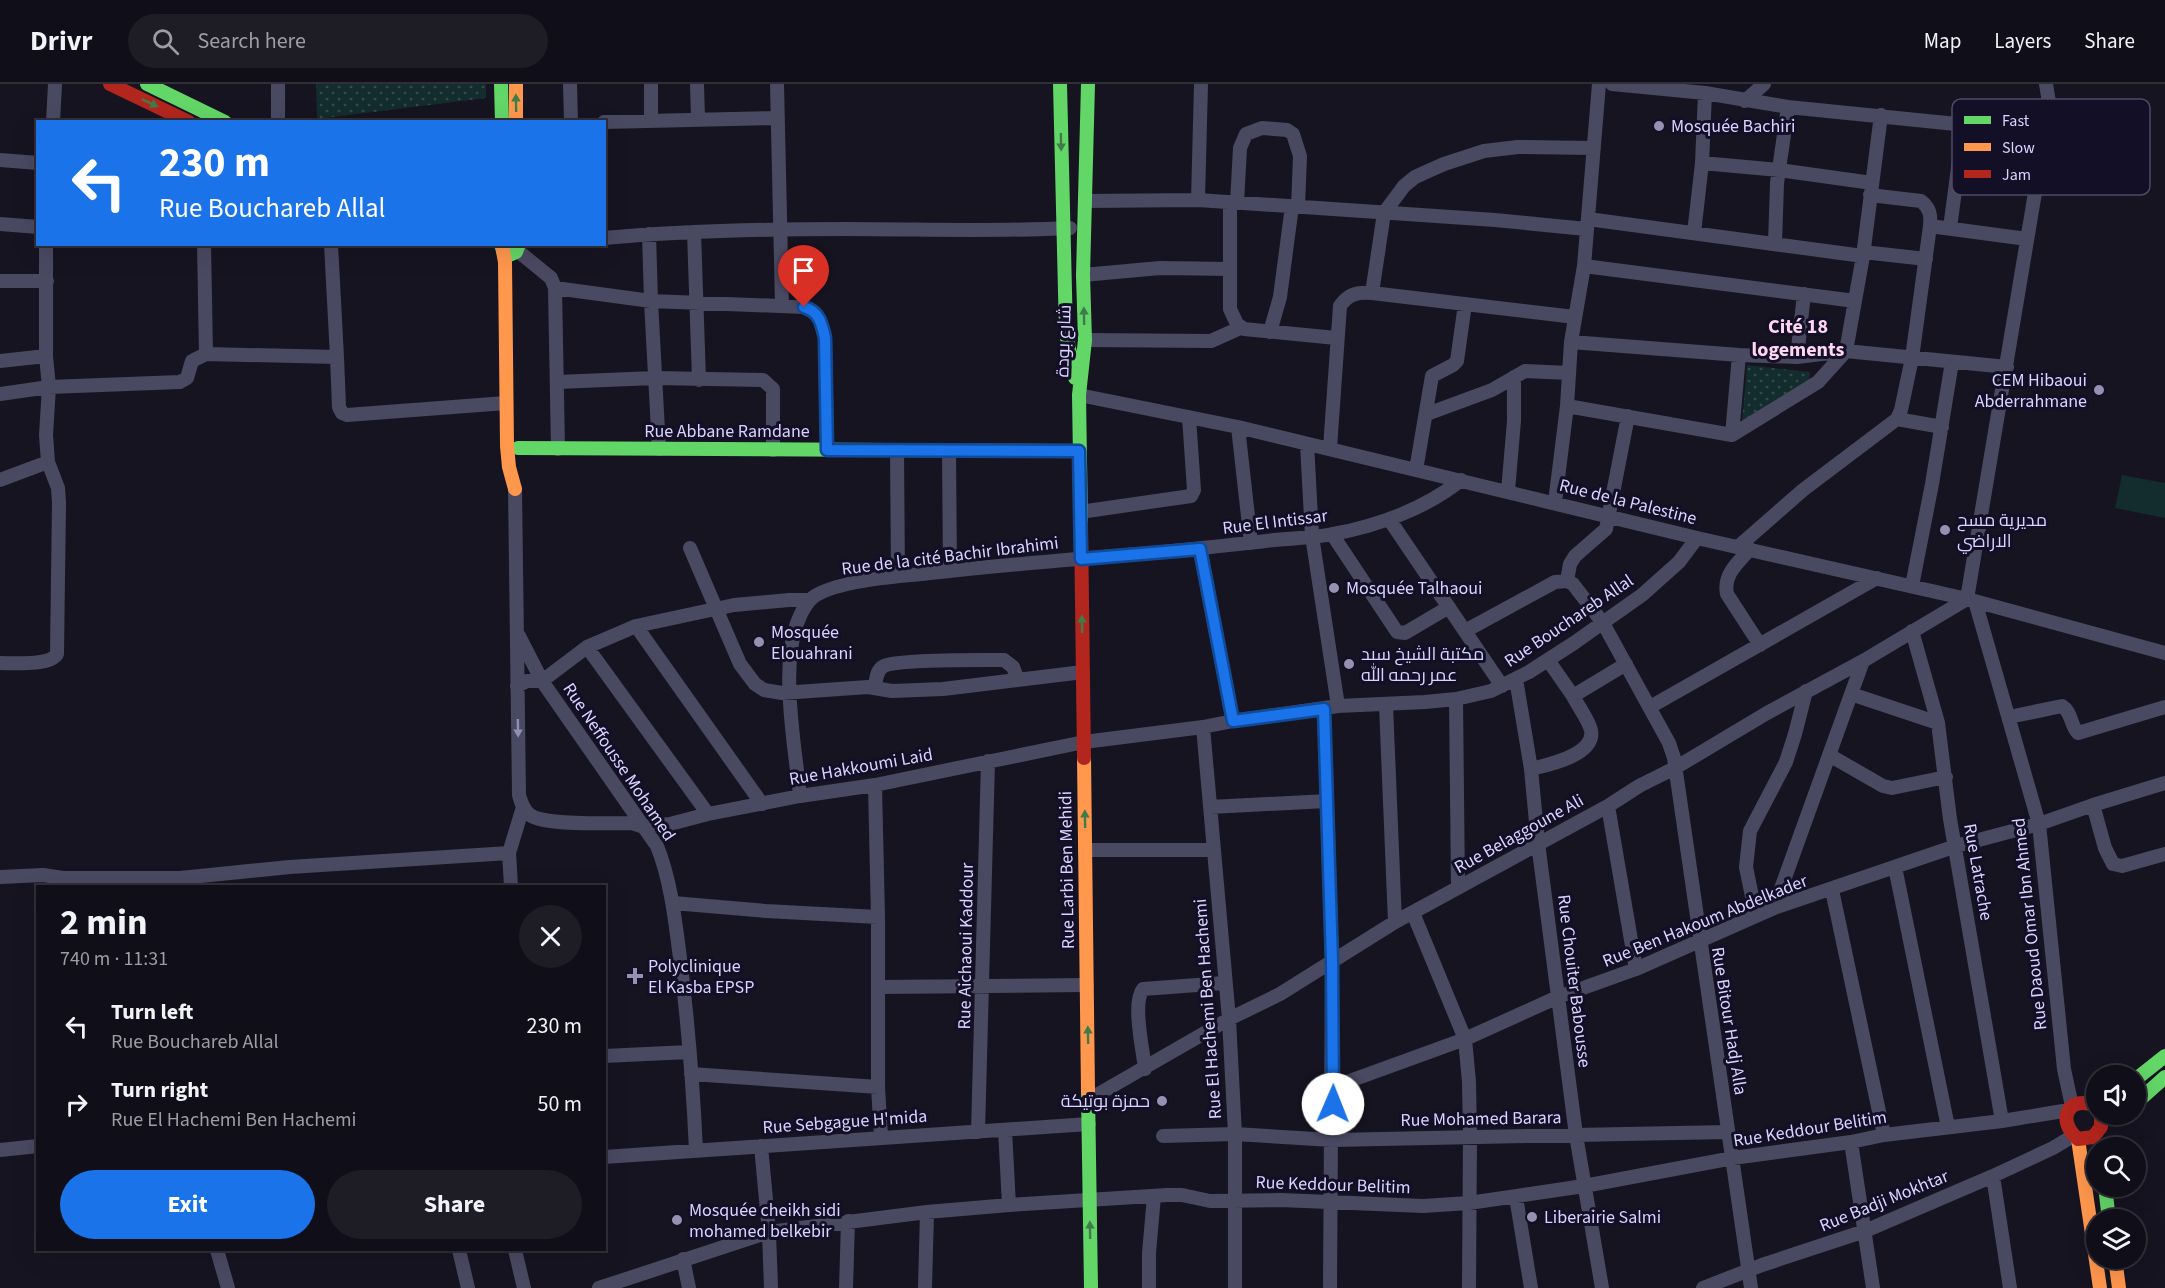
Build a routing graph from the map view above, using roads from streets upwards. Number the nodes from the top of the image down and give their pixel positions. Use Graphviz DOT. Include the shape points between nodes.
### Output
graph roads {
  1 [pos="56,84"];
  2 [pos="110,84"];
  3 [pos="147,84"];
  4 [pos="278,84"];
  5 [pos="501,84"];
  6 [pos="516,84"];
  7 [pos="570,84"];
  8 [pos="651,84"];
  9 [pos="696,84"];
  10 [pos="777,84"];
  11 [pos="1060,84"];
  12 [pos="1088,84"];
  13 [pos="1201,84"];
  14 [pos="1599,84"];
  15 [pos="1611,84"];
  16 [pos="1764,84"];
  17 [pos="2046,84"];
  18 [pos="1666,86"];
  19 [pos="1705,93"];
  20 [pos="2048,99"];
  21 [pos="1745,101"];
  22 [pos="1788,107"];
  23 [pos="1881,115"];
  24 [pos="778,118"];
  25 [pos="698,119"];
  26 [pos="53,120"];
  27 [pos="185,120"];
  28 [pos="221,120"];
  29 [pos="278,120"];
  30 [pos="502,120"];
  31 [pos="516,120"];
  32 [pos="571,120"];
  33 [pos="651,121"];
  34 [pos="606,122"];
  35 [pos="1952,122"];
  36 [pos="1594,148"];
  37 [pos="0,160"];
  38 [pos="36,163"];
  39 [pos="1702,163"];
  40 [pos="1779,170"];
  41 [pos="1871,189"];
  42 [pos="1954,195"];
  43 [pos="2034,195"];
  44 [pos="1198,200"];
  45 [pos="1085,201"];
  46 [pos="1233,202"];
  47 [pos="1295,206"];
  48 [pos="1384,213"];
  49 [pos="0,224"];
  50 [pos="1587,224"];
  51 [pos="1930,226"];
  52 [pos="36,227"];
  53 [pos="1085,228"];
  54 [pos="1950,228"];
  55 [pos="779,229"];
  56 [pos="1063,229"];
  57 [pos="694,232"];
  58 [pos="1694,233"];
  59 [pos="649,234"];
  60 [pos="606,238"];
  61 [pos="2027,239"];
  62 [pos="1775,244"];
  63 [pos="46,246"];
  64 [pos="204,246"];
  65 [pos="331,246"];
  66 [pos="515,248"];
  67 [pos="1863,254"];
  68 [pos="1926,259"];
  69 [pos="1584,266"];
  70 [pos="1230,269"];
  71 [pos="1083,274"];
  72 [pos="0,281"];
  73 [pos="47,281"];
  74 [pos="555,288"];
  75 [pos="1372,293"];
  76 [pos="1803,294"];
  77 [pos="1856,301"];
  78 [pos="651,302"];
  79 [pos="696,304"];
  80 [pos="1465,304"];
  81 [pos="782,305"];
  82 [pos="1575,317"];
  83 [pos="1240,328"];
  84 [pos="1270,332"];
  85 [pos="1336,338"];
  86 [pos="1085,340"];
  87 [pos="1571,342"];
  88 [pos="511,349"];
  89 [pos="1846,351"];
  90 [pos="207,354"];
  91 [pos="1739,355"];
  92 [pos="46,356"];
  93 [pos="337,357"];
  94 [pos="1797,357"];
  95 [pos="1912,358"];
  96 [pos="0,361"];
  97 [pos="1952,362"];
  98 [pos="2007,367"];
  99 [pos="1569,373"];
  100 [pos="1514,377"];
  101 [pos="655,378"];
  102 [pos="699,380"];
  103 [pos="557,382"];
  104 [pos="48,387"];
  105 [pos="0,394"];
  106 [pos="1079,395"];
  107 [pos="506,403"];
  108 [pos="1567,406"];
  109 [pos="1426,414"];
  110 [pos="1628,416"];
  111 [pos="1188,417"];
  112 [pos="1897,419"];
  113 [pos="1238,427"];
  114 [pos="1942,427"];
  115 [pos="1732,435"];
  116 [pos="1307,444"];
  117 [pos="518,448"];
  118 [pos="558,448"];
  119 [pos="1330,448"];
  120 [pos="659,449"];
  121 [pos="773,450"];
  122 [pos="827,450"];
  123 [pos="897,450"];
  124 [pos="949,450"];
  125 [pos="1079,451"];
  126 [pos="48,462"];
  127 [pos="1416,470"];
  128 [pos="0,480"];
  129 [pos="1461,480"];
  130 [pos="515,489"];
  131 [pos="1508,491"];
  132 [pos="1555,502"];
  133 [pos="1080,512"];
  134 [pos="1610,516"];
  135 [pos="1389,519"];
  136 [pos="1332,534"];
  137 [pos="1312,536"];
  138 [pos="1697,538"];
  139 [pos="1251,543"];
  140 [pos="690,548"];
  141 [pos="1745,548"];
  142 [pos="1200,549"];
  143 [pos="1081,559"];
  144 [pos="950,571"];
  145 [pos="898,576"];
  146 [pos="1877,578"];
  147 [pos="1567,581"];
  148 [pos="1912,586"];
  149 [pos="810,600"];
  150 [pos="1971,600"];
  151 [pos="1449,607"];
  152 [pos="715,609"];
  153 [pos="1603,623"];
  154 [pos="636,626"];
  155 [pos="516,628"];
  156 [pos="1912,631"];
  157 [pos="1465,632"];
  158 [pos="1760,645"];
  159 [pos="587,647"];
  160 [pos="2165,653"];
  161 [pos="977,660"];
  162 [pos="1548,660"];
  163 [pos="1863,661"];
  164 [pos="0,663"];
  165 [pos="1626,664"];
  166 [pos="1083,672"];
  167 [pos="1516,679"];
  168 [pos="1018,680"];
  169 [pos="542,681"];
  170 [pos="979,684"];
  171 [pos="517,686"];
  172 [pos="1502,686"];
  173 [pos="875,687"];
  174 [pos="790,691"];
  175 [pos="1806,691"];
  176 [pos="1851,694"];
  177 [pos="1573,696"];
  178 [pos="1456,699"];
  179 [pos="1386,705"];
  180 [pos="1331,707"];
  181 [pos="1650,707"];
  182 [pos="2165,707"];
  183 [pos="2009,717"];
  184 [pos="1233,721"];
  185 [pos="1938,723"];
  186 [pos="1203,727"];
  187 [pos="1084,742"];
  188 [pos="1829,755"];
  189 [pos="988,761"];
  190 [pos="1675,768"];
  191 [pos="1531,769"];
  192 [pos="1946,777"];
  193 [pos="2165,783"];
  194 [pos="875,784"];
  195 [pos="800,796"];
  196 [pos="1327,801"];
  197 [pos="762,804"];
  198 [pos="2093,805"];
  199 [pos="1608,806"];
  200 [pos="523,807"];
  201 [pos="1210,807"];
  202 [pos="708,814"];
  203 [pos="2039,824"];
  204 [pos="644,827"];
  205 [pos="1538,843"];
  206 [pos="1956,846"];
  207 [pos="1085,850"];
  208 [pos="1214,850"];
  209 [pos="509,853"];
  210 [pos="2165,854"];
  211 [pos="1895,867"];
  212 [pos="0,877"];
  213 [pos="63,882"];
  214 [pos="511,885"];
  215 [pos="1458,888"];
  216 [pos="1832,890"];
  217 [pos="673,903"];
  218 [pos="1774,908"];
  219 [pos="1413,912"];
  220 [pos="1756,916"];
  221 [pos="878,917"];
  222 [pos="1395,922"];
  223 [pos="1699,941"];
  224 [pos="1332,961"];
  225 [pos="1636,969"];
  226 [pos="1224,983"];
  227 [pos="1087,985"];
  228 [pos="983,986"];
  229 [pos="878,987"];
  230 [pos="1558,997"];
  231 [pos="1229,1019"];
  232 [pos="1466,1039"];
  233 [pos="689,1052"];
  234 [pos="606,1056"];
  235 [pos="2165,1056"];
  236 [pos="1145,1069"];
  237 [pos="2146,1071"];
  238 [pos="692,1074"];
  239 [pos="2165,1077"];
  240 [pos="878,1087"];
  241 [pos="1333,1087"];
  242 [pos="2146,1094"];
  243 [pos="1088,1100"];
  244 [pos="2086,1106"];
  245 [pos="2070,1108"];
  246 [pos="2002,1121"];
  247 [pos="1089,1124"];
  248 [pos="2095,1125"];
  249 [pos="1948,1127"];
  250 [pos="1005,1130"];
  251 [pos="978,1132"];
  252 [pos="1728,1132"];
  253 [pos="1235,1134"];
  254 [pos="1576,1135"];
  255 [pos="1884,1135"];
  256 [pos="1163,1136"];
  257 [pos="1470,1136"];
  258 [pos="881,1137"];
  259 [pos="2076,1137"];
  260 [pos="1332,1140"];
  261 [pos="1851,1142"];
  262 [pos="36,1146"];
  263 [pos="761,1146"];
  264 [pos="0,1150"];
  265 [pos="696,1150"];
  266 [pos="606,1157"];
  267 [pos="1733,1158"];
  268 [pos="1993,1176"];
  269 [pos="1584,1186"];
  270 [pos="1154,1196"];
  271 [pos="1516,1197"];
  272 [pos="1090,1200"];
  273 [pos="1236,1200"];
  274 [pos="1332,1203"];
  275 [pos="1469,1203"];
  276 [pos="1009,1205"];
  277 [pos="927,1212"];
  278 [pos="848,1221"];
  279 [pos="1864,1231"];
  280 [pos="769,1232"];
  281 [pos="218,1251"];
  282 [pos="459,1251"];
  283 [pos="515,1251"];
  284 [pos="683,1259"];
  285 [pos="2116,1269"];
  286 [pos="1749,1272"];
  287 [pos="228,1288"];
  288 [pos="468,1288"];
  289 [pos="524,1288"];
  290 [pos="599,1288"];
  291 [pos="689,1288"];
  292 [pos="771,1288"];
  293 [pos="846,1288"];
  294 [pos="925,1288"];
  295 [pos="1091,1288"];
  296 [pos="1149,1288"];
  297 [pos="1235,1288"];
  298 [pos="1330,1288"];
  299 [pos="1469,1288"];
  300 [pos="1531,1288"];
  301 [pos="1602,1288"];
  302 [pos="1703,1288"];
  303 [pos="1751,1288"];
  304 [pos="1873,1288"];
  305 [pos="2010,1288"];
  306 [pos="2100,1288"];
  307 [pos="2119,1288"];
  1 -- 26 [label="street"];
  2 -- 27 [label="street, one-way"];
  3 -- 28 [label="street"];
  4 -- 29 [label="street"];
  5 -- 30 [label="street"];
  31 -- 6 [label="street, one-way"];
  7 -- 32 [label="street"];
  8 -- 33 [label="street"];
  9 -- 25 [label="street"];
  10 -- 24 [label="street"];
  11 -- 56 [label="street, شارع بودة, one-way"];
  12 -- 45 [label="street, شارع بودة"];
  13 -- 44 [label="street"];
  14 -- 36 [label="street"];
  15 -- 18 [label="street"];
  16 -- 21 [label="street"];
  17 -- 20 [label="street"];
  18 -- 19 [label="street"];
  19 -- 21 [label="street"];
  19 -- 39 [label="street"];
  21 -- 22 [label="street"];
  22 -- 23 [label="street"];
  22 -- 40 [label="street"];
  23 -- 35 [label="street"];
  23 -- 41 [label="street"];
  24 -- 25 [label="street"];
  24 -- 55 [label="street"];
  25 -- 33 [label="street"];
  33 -- 34 [label="street"];
  36 -- 48 [label="street" via="1518,147 1469,155 1415,177"];
  36 -- 50 [label="street"];
  37 -- 38 [label="street"];
  39 -- 40 [label="street"];
  39 -- 58 [label="street"];
  40 -- 41 [label="street"];
  40 -- 62 [label="street"];
  41 -- 51 [label="street" via="1921,201 1931,215"];
  41 -- 67 [label="street"];
  42 -- 54 [label="street"];
  43 -- 61 [label="street"];
  44 -- 45 [label="street"];
  44 -- 46 [label="street"];
  45 -- 53 [label="street, شارع بودة"];
  46 -- 47 [label="street"];
  46 -- 47 [label="street" via="1242,140 1246,134 1262,128 1287,130 1297,142 1300,156"];
  46 -- 70 [label="street"];
  47 -- 48 [label="street"];
  47 -- 84 [label="street"];
  48 -- 50 [label="street"];
  48 -- 75 [label="street"];
  49 -- 52 [label="street"];
  50 -- 58 [label="street"];
  50 -- 69 [label="street"];
  51 -- 54 [label="street"];
  51 -- 68 [label="street"];
  53 -- 56 [label="street"];
  53 -- 71 [label="street, شارع بودة"];
  54 -- 61 [label="street"];
  55 -- 56 [label="street"];
  55 -- 57 [label="street"];
  55 -- 81 [label="street"];
  56 -- 106 [label="street, شارع بودة" via="1066,333"];
  57 -- 59 [label="street"];
  57 -- 79 [label="street"];
  58 -- 62 [label="street"];
  59 -- 60 [label="street"];
  59 -- 78 [label="street"];
  61 -- 98 [label="street"];
  62 -- 67 [label="street"];
  63 -- 73 [label="street"];
  64 -- 90 [label="street"];
  65 -- 93 [label="street"];
  66 -- 74 [label="street" via="551,278"];
  66 -- 88 [label="street"];
  67 -- 68 [label="street"];
  67 -- 77 [label="street"];
  68 -- 95 [label="street"];
  69 -- 76 [label="street"];
  69 -- 82 [label="street"];
  70 -- 71 [label="street" via="1160,268"];
  70 -- 83 [label="street" via="1230,309"];
  86 -- 71 [label="street, شارع بودة, one-way"];
  72 -- 73 [label="street"];
  73 -- 92 [label="street"];
  74 -- 78 [label="street"];
  74 -- 103 [label="street"];
  75 -- 80 [label="street"];
  75 -- 85 [label="street" via="1357,292 1344,300"];
  76 -- 77 [label="street"];
  76 -- 94 [label="street"];
  77 -- 89 [label="street"];
  78 -- 79 [label="street"];
  78 -- 101 [label="street"];
  79 -- 81 [label="street"];
  79 -- 102 [label="street"];
  80 -- 82 [label="street"];
  80 -- 109 [label="street" via="1457,361 1432,376"];
  81 -- 122 [label="street" via="809,308 823,328"];
  82 -- 87 [label="street"];
  83 -- 84 [label="street"];
  83 -- 86 [label="street" via="1211,341"];
  84 -- 85 [label="street"];
  85 -- 119 [label="street"];
  86 -- 106 [label="street, شارع بودة"];
  87 -- 91 [label="street"];
  87 -- 99 [label="street"];
  88 -- 107 [label="street"];
  88 -- 117 [label="street"];
  89 -- 94 [label="street"];
  89 -- 95 [label="street"];
  89 -- 115 [label="street" via="1818,382"];
  90 -- 93 [label="street"];
  90 -- 104 [label="street" via="192,362 186,378 180,382"];
  91 -- 94 [label="street"];
  91 -- 115 [label="street"];
  92 -- 96 [label="street"];
  92 -- 104 [label="street"];
  93 -- 107 [label="street" via="339,407 344,414"];
  95 -- 97 [label="street"];
  95 -- 112 [label="street"];
  97 -- 98 [label="street"];
  97 -- 114 [label="street"];
  98 -- 150 [label="street"];
  99 -- 100 [label="street" via="1533,370"];
  99 -- 108 [label="street"];
  100 -- 109 [label="street" via="1492,390"];
  100 -- 131 [label="street"];
  101 -- 102 [label="street"];
  101 -- 103 [label="street"];
  101 -- 120 [label="street"];
  102 -- 121 [label="street" via="754,379 768,383 774,397"];
  103 -- 118 [label="street"];
  104 -- 105 [label="street"];
  104 -- 126 [label="street"];
  106 -- 111 [label="street, Rue de la Palestine"];
  106 -- 125 [label="street, Rue Larbi Ben Mehidi"];
  107 -- 130 [label="street" via="507,456"];
  108 -- 110 [label="street"];
  108 -- 132 [label="street"];
  109 -- 127 [label="street"];
  110 -- 115 [label="street"];
  110 -- 134 [label="street"];
  111 -- 113 [label="street, Rue de la Palestine"];
  111 -- 133 [label="street" via="1194,490 1191,496"];
  112 -- 114 [label="street"];
  112 -- 141 [label="street" via="1810,484"];
  113 -- 116 [label="street, Rue de la Palestine"];
  113 -- 139 [label="street"];
  114 -- 148 [label="street"];
  116 -- 119 [label="street, Rue de la Palestine"];
  116 -- 137 [label="street"];
  117 -- 118 [label="street, Rue Abbane Ramdane"];
  117 -- 130 [label="street"];
  118 -- 120 [label="street, Rue Abbane Ramdane"];
  119 -- 127 [label="street, Rue de la Palestine"];
  120 -- 121 [label="street, Rue Abbane Ramdane"];
  121 -- 122 [label="street, Rue Abbane Ramdane"];
  122 -- 123 [label="street, Rue Abbane Ramdane"];
  123 -- 124 [label="street, Rue Abbane Ramdane"];
  123 -- 145 [label="street"];
  124 -- 125 [label="street, Rue Abbane Ramdane"];
  124 -- 144 [label="street"];
  125 -- 133 [label="street, Rue Larbi Ben Mehidi"];
  126 -- 128 [label="street"];
  126 -- 164 [label="street" via="59,503 57,654 46,661"];
  127 -- 129 [label="street, Rue de la Palestine"];
  129 -- 131 [label="street, Rue de la Palestine"];
  129 -- 135 [label="street, Rue El Intissar" via="1441,496"];
  130 -- 155 [label="street"];
  131 -- 132 [label="street, Rue de la Palestine"];
  132 -- 134 [label="street, Rue de la Palestine"];
  133 -- 143 [label="street, Rue Larbi Ben Mehidi"];
  134 -- 138 [label="street, Rue de la Palestine"];
  134 -- 147 [label="street" via="1604,532 1575,556"];
  135 -- 136 [label="street, Rue El Intissar"];
  135 -- 151 [label="street"];
  136 -- 137 [label="street, Rue El Intissar"];
  136 -- 151 [label="street" via="1397,632 1405,633"];
  137 -- 139 [label="street, Rue El Intissar"];
  137 -- 180 [label="street"];
  138 -- 141 [label="street, Rue de la Palestine"];
  138 -- 153 [label="street, Rue Bouchareb Allal" via="1679,562"];
  139 -- 142 [label="street, Rue El Intissar"];
  140 -- 152 [label="street"];
  141 -- 146 [label="street, Rue de la Palestine"];
  141 -- 158 [label="street" via="1725,584 1727,594"];
  142 -- 143 [label="street, Rue El Intissar"];
  142 -- 184 [label="street"];
  143 -- 144 [label="street, Rue de la cité Bachir Ibrahimi"];
  166 -- 143 [label="street, Rue Larbi Ben Mehidi, one-way"];
  144 -- 145 [label="street, Rue de la cité Bachir Ibrahimi"];
  145 -- 149 [label="street, Rue de la cité Bachir Ibrahimi" via="839,586"];
  146 -- 148 [label="street, Rue de la Palestine"];
  146 -- 158 [label="street"];
  147 -- 153 [label="street, Rue Bitour Hadj Alla"];
  147 -- 157 [label="street" via="1555,582"];
  148 -- 150 [label="street, Rue de la Palestine"];
  149 -- 152 [label="street"];
  149 -- 174 [label="street" via="794,629"];
  150 -- 156 [label="street, Rue Belaggoune Ali"];
  150 -- 160 [label="street, Rue de la Palestine"];
  150 -- 183 [label="street, Rue Daoud Omar Ibn Ahmed"];
  151 -- 157 [label="street"];
  152 -- 154 [label="street"];
  152 -- 174 [label="street" via="740,664 755,684 773,693"];
  153 -- 162 [label="street, Rue Bouchareb Allal"];
  153 -- 165 [label="street, Rue Bitour Hadj Alla"];
  154 -- 159 [label="street"];
  154 -- 197 [label="street"];
  155 -- 169 [label="street, Rue Neffousse Mohamed"];
  155 -- 171 [label="street"];
  156 -- 163 [label="street, Rue Belaggoune Ali"];
  156 -- 185 [label="street, Rue Latrache"];
  157 -- 172 [label="street"];
  158 -- 181 [label="street"];
  159 -- 169 [label="street"];
  159 -- 202 [label="street"];
  161 -- 168 [label="street" via="1004,660 1013,667"];
  161 -- 170 [label="street"];
  161 -- 173 [label="street" via="885,665 878,673"];
  162 -- 167 [label="street, Rue Bouchareb Allal"];
  162 -- 177 [label="street"];
  163 -- 175 [label="street, Rue Belaggoune Ali"];
  163 -- 176 [label="street"];
  165 -- 177 [label="street"];
  165 -- 181 [label="street, Rue Bitour Hadj Alla"];
  166 -- 168 [label="street"];
  166 -- 187 [label="street, Rue Larbi Ben Mehidi"];
  167 -- 172 [label="street, Rue Bouchareb Allal"];
  167 -- 191 [label="street, Rue Chouiter Babousse"];
  168 -- 170 [label="street"];
  169 -- 171 [label="street, Rue Neffousse Mohamed"];
  169 -- 204 [label="street, Rue Neffousse Mohamed"];
  170 -- 173 [label="street" via="892,691"];
  171 -- 200 [label="street, one-way" via="519,795"];
  172 -- 178 [label="street, Rue Bouchareb Allal"];
  173 -- 174 [label="street"];
  174 -- 195 [label="street"];
  175 -- 190 [label="street, Rue Belaggoune Ali"];
  175 -- 220 [label="street" via="1786,762 1750,831 1746,867"];
  176 -- 185 [label="street"];
  176 -- 188 [label="street"];
  177 -- 191 [label="street" via="1591,731 1588,744 1561,761"];
  178 -- 179 [label="street, Rue Bouchareb Allal"];
  178 -- 215 [label="street"];
  179 -- 180 [label="street, Rue Bouchareb Allal"];
  179 -- 222 [label="street"];
  180 -- 184 [label="street, Rue Bouchareb Allal"];
  180 -- 196 [label="street"];
  181 -- 190 [label="street, Rue Bitour Hadj Alla" via="1669,743"];
  182 -- 183 [label="street" via="2078,733 2062,706"];
  183 -- 203 [label="street, Rue Daoud Omar Ibn Ahmed"];
  184 -- 186 [label="street, Rue Bouchareb Allal"];
  185 -- 192 [label="street, Rue Latrache"];
  186 -- 187 [label="street, Rue Bouchareb Allal"];
  186 -- 201 [label="street, Rue El Hachemi Ben Hachemi"];
  187 -- 189 [label="street, Rue Hakkoumi Laid"];
  207 -- 187 [label="street, Rue Larbi Ben Mehidi, one-way"];
  188 -- 192 [label="street" via="1892,788"];
  188 -- 218 [label="street"];
  189 -- 194 [label="street, Rue Hakkoumi Laid"];
  189 -- 228 [label="street, Rue Aichaoui Kaddour"];
  190 -- 199 [label="street, Rue Belaggoune Ali"];
  190 -- 223 [label="street, Rue Bitour Hadj Alla"];
  191 -- 205 [label="street, Rue Chouiter Babousse"];
  192 -- 206 [label="street, Rue Latrache"];
  193 -- 198 [label="street, Rue Ben Hakoum Abdelkader"];
  194 -- 195 [label="street, Rue Hakkoumi Laid"];
  194 -- 221 [label="street"];
  195 -- 197 [label="street, Rue Hakkoumi Laid"];
  196 -- 201 [label="street"];
  196 -- 224 [label="street"];
  197 -- 202 [label="street, Rue Hakkoumi Laid"];
  198 -- 203 [label="street, Rue Ben Hakoum Abdelkader"];
  198 -- 210 [label="street" via="2105,849 2114,864 2122,866"];
  199 -- 205 [label="street, Rue Belaggoune Ali"];
  199 -- 225 [label="street"];
  200 -- 204 [label="street, Rue Hakkoumi Laid" via="542,820"];
  200 -- 209 [label="street"];
  201 -- 208 [label="street, Rue El Hachemi Ben Hachemi"];
  202 -- 204 [label="street, Rue Hakkoumi Laid"];
  203 -- 206 [label="street, Rue Ben Hakoum Abdelkader"];
  203 -- 245 [label="street, Rue Daoud Omar Ibn Ahmed"];
  204 -- 217 [label="street, Rue Neffousse Mohamed" via="662,858"];
  205 -- 215 [label="street, Rue Belaggoune Ali"];
  205 -- 230 [label="street, Rue Chouiter Babousse"];
  206 -- 211 [label="street, Rue Ben Hakoum Abdelkader"];
  206 -- 246 [label="street, Rue Latrache"];
  207 -- 208 [label="street"];
  207 -- 227 [label="street, Rue Larbi Ben Mehidi"];
  208 -- 226 [label="street, Rue El Hachemi Ben Hachemi"];
  209 -- 213 [label="street" via="180,878"];
  209 -- 214 [label="street"];
  211 -- 216 [label="street, Rue Ben Hakoum Abdelkader"];
  211 -- 249 [label="street"];
  212 -- 213 [label="street" via="43,876"];
  215 -- 219 [label="street, Rue Belaggoune Ali"];
  216 -- 218 [label="street, Rue Ben Hakoum Abdelkader"];
  216 -- 255 [label="street"];
  217 -- 221 [label="street"];
  217 -- 233 [label="street, Rue Neffousse Mohamed"];
  218 -- 220 [label="street, Rue Ben Hakoum Abdelkader"];
  219 -- 222 [label="street, Rue Belaggoune Ali"];
  219 -- 232 [label="street"];
  220 -- 223 [label="street, Rue Ben Hakoum Abdelkader"];
  221 -- 229 [label="street"];
  222 -- 224 [label="street, Rue Belaggoune Ali"];
  223 -- 225 [label="street, Rue Ben Hakoum Abdelkader"];
  223 -- 252 [label="street, Rue Bitour Hadj Alla"];
  224 -- 231 [label="street, Rue Belaggoune Ali" via="1280,994"];
  224 -- 241 [label="street"];
  225 -- 230 [label="street, Rue Ben Hakoum Abdelkader"];
  226 -- 231 [label="street, Rue El Hachemi Ben Hachemi"];
  226 -- 236 [label="street" via="1143,989 1138,1006"];
  227 -- 228 [label="street"];
  243 -- 227 [label="street, Rue Larbi Ben Mehidi, one-way"];
  228 -- 229 [label="street"];
  228 -- 251 [label="street, Rue Aichaoui Kaddour"];
  229 -- 240 [label="street"];
  230 -- 232 [label="street, Rue Ben Hakoum Abdelkader"];
  230 -- 254 [label="street, Rue Chouiter Babousse"];
  231 -- 236 [label="street, Rue Belaggoune Ali"];
  231 -- 253 [label="street, Rue El Hachemi Ben Hachemi"];
  232 -- 241 [label="street, Rue Ben Hakoum Abdelkader"];
  232 -- 257 [label="street"];
  233 -- 234 [label="street"];
  233 -- 238 [label="street, Rue Neffousse Mohamed"];
  235 -- 237 [label="street"];
  236 -- 243 [label="street, Rue Belaggoune Ali"];
  238 -- 240 [label="street"];
  238 -- 265 [label="street, Rue Neffousse Mohamed"];
  239 -- 242 [label="street"];
  240 -- 258 [label="street"];
  241 -- 260 [label="street"];
  243 -- 247 [label="street, Rue Larbi Ben Mehidi"];
  244 -- 245 [label="street" via="2082,1102"];
  245 -- 246 [label="street, Rue Keddour Belitim"];
  245 -- 259 [label="street" via="2065,1121"];
  246 -- 249 [label="street, Rue Keddour Belitim"];
  247 -- 250 [label="street, Rue Sebgague H'mida"];
  247 -- 272 [label="street, Rue Larbi Ben Mehidi"];
  248 -- 259 [label="street" via="2088,1139"];
  249 -- 255 [label="street, Rue Keddour Belitim"];
  250 -- 251 [label="street, Rue Sebgague H'mida"];
  250 -- 276 [label="street"];
  251 -- 258 [label="street, Rue Sebgague H'mida"];
  252 -- 254 [label="street, Rue Mohamed Barara"];
  252 -- 267 [label="street, Rue Bitour Hadj Alla"];
  253 -- 256 [label="street, Rue Mohamed Barara"];
  253 -- 260 [label="street, Rue Mohamed Barara"];
  253 -- 273 [label="street, Rue El Hachemi Ben Hachemi"];
  254 -- 257 [label="street, Rue Mohamed Barara"];
  254 -- 269 [label="street, Rue Chouiter Babousse"];
  255 -- 261 [label="street, Rue Keddour Belitim"];
  257 -- 260 [label="street, Rue Mohamed Barara"];
  257 -- 275 [label="street"];
  258 -- 263 [label="street, Rue Sebgague H'mida"];
  259 -- 268 [label="street, Rue Badji Mokhtar"];
  259 -- 306 [label="street"];
  260 -- 274 [label="street"];
  261 -- 267 [label="street, Rue Keddour Belitim"];
  261 -- 279 [label="street"];
  262 -- 264 [label="street"];
  263 -- 265 [label="street, Rue Sebgague H'mida"];
  263 -- 280 [label="street"];
  265 -- 266 [label="street, Rue Sebgague H'mida"];
  267 -- 269 [label="street, Rue Keddour Belitim"];
  267 -- 286 [label="street, Rue Bitour Hadj Alla"];
  268 -- 279 [label="street, Rue Badji Mokhtar"];
  268 -- 305 [label="street"];
  269 -- 271 [label="street, Rue Keddour Belitim"];
  269 -- 301 [label="street, Rue Chouiter Babousse"];
  270 -- 272 [label="street, Rue Keddour Belitim"];
  270 -- 273 [label="street, Rue Keddour Belitim"];
  270 -- 296 [label="street"];
  271 -- 275 [label="street, Rue Keddour Belitim"];
  271 -- 300 [label="street"];
  272 -- 276 [label="street, Rue Keddour Belitim"];
  295 -- 272 [label="street, Rue Larbi Ben Mehidi, one-way"];
  273 -- 274 [label="street, Rue Keddour Belitim"];
  273 -- 297 [label="street, Rue El Hachemi Ben Hachemi"];
  274 -- 275 [label="street, Rue Keddour Belitim"];
  274 -- 298 [label="street"];
  275 -- 299 [label="street"];
  276 -- 277 [label="street, Rue Keddour Belitim"];
  277 -- 278 [label="street, Rue Keddour Belitim"];
  277 -- 294 [label="street"];
  278 -- 280 [label="street, Rue Keddour Belitim"];
  278 -- 293 [label="street"];
  279 -- 286 [label="street, Rue Badji Mokhtar"];
  279 -- 304 [label="street"];
  280 -- 284 [label="street, Rue Keddour Belitim"];
  280 -- 292 [label="street"];
  281 -- 287 [label="street"];
  282 -- 288 [label="street"];
  283 -- 289 [label="street"];
  284 -- 290 [label="street, Rue Keddour Belitim"];
  284 -- 291 [label="street"];
  285 -- 307 [label="street"];
  286 -- 302 [label="street, Rue Badji Mokhtar"];
  286 -- 303 [label="street, Rue Bitour Hadj Alla"];
}
